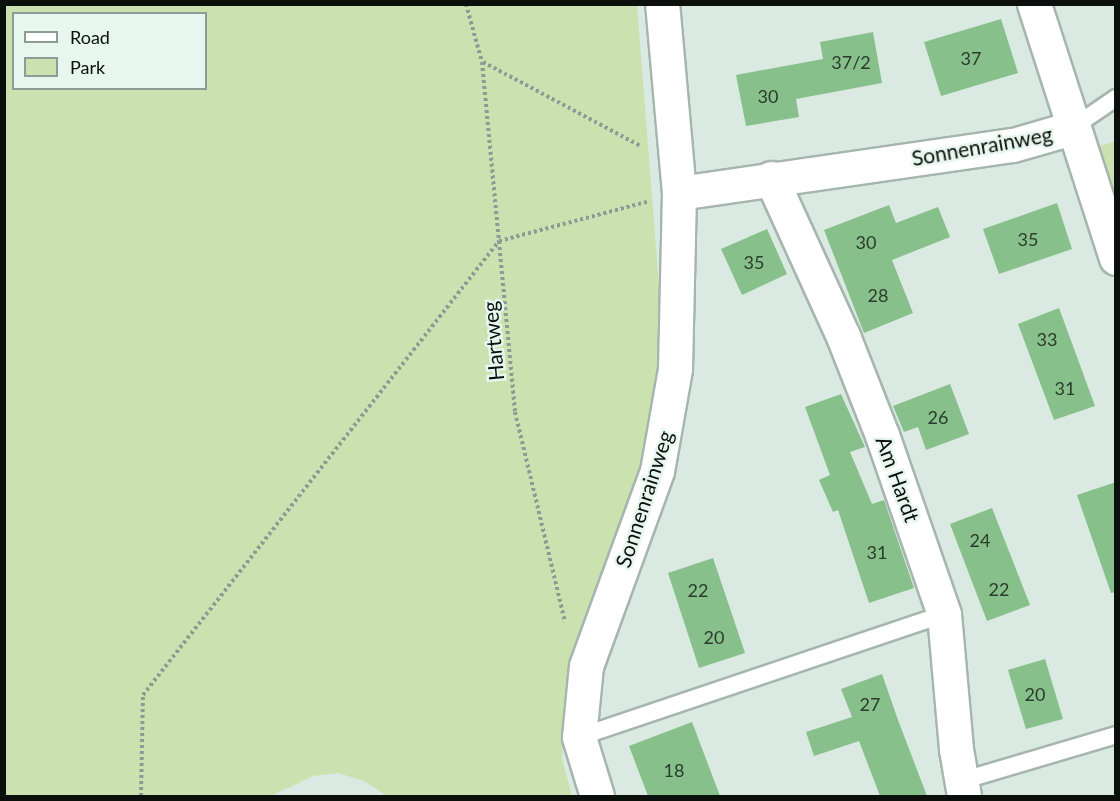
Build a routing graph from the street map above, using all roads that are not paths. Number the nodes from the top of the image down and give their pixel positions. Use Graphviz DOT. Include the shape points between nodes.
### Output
graph roads {
  1 [pos="662,4"];
  2 [pos="1034,4"];
  3 [pos="1116,98"];
  4 [pos="1072,128"];
  5 [pos="771,178"];
  6 [pos="678,179"];
  7 [pos="1116,258"];
  8 [pos="944,614"];
  9 [pos="1116,735"];
  10 [pos="579,737"];
  11 [pos="963,789"];
  12 [pos="597,796"];
  1 -- 6 [label="street, Sonnenrainweg"];
  2 -- 4 [label="street"];
  3 -- 4 [label="lane"];
  4 -- 5 [label="street, Sonnenrainweg" via="1014,145"];
  4 -- 7 [label="street"];
  5 -- 6 [label="street, Sonnenrainweg"];
  5 -- 8 [label="street, Am Hardt" via="843,336"];
  6 -- 10 [label="street, Sonnenrainweg" via="678,332 665,442 586,666"];
  8 -- 10 [label="lane"];
  8 -- 11 [label="street, Am Hardt"];
  9 -- 11 [label="lane"];
  10 -- 12 [label="street, Sonnenrainweg"];
}
